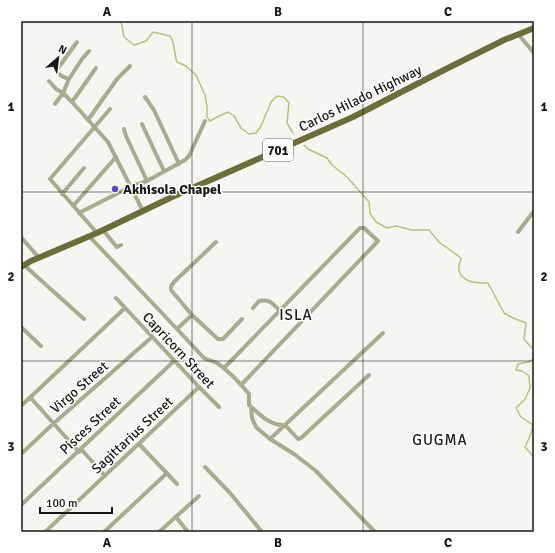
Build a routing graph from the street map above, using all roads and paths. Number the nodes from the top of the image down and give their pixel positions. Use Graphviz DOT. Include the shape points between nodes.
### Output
graph roads {
  1 [pos="534,28"];
  2 [pos="518,34"];
  3 [pos="77,42"];
  4 [pos="89,51"];
  5 [pos="534,53"];
  6 [pos="130,66"];
  7 [pos="96,68"];
  8 [pos="69,79"];
  9 [pos="49,81"];
  10 [pos="63,93"];
  11 [pos="145,97"];
  12 [pos="72,102"];
  13 [pos="55,104"];
  14 [pos="110,109"];
  15 [pos="88,120"];
  16 [pos="205,121"];
  17 [pos="142,124"];
  18 [pos="94,127"];
  19 [pos="124,129"];
  20 [pos="116,157"];
  21 [pos="179,164"];
  22 [pos="84,168"];
  23 [pos="164,171"];
  24 [pos="147,181"];
  25 [pos="130,187"];
  26 [pos="62,194"];
  27 [pos="73,206"];
  28 [pos="142,211"];
  29 [pos="534,211"];
  30 [pos="79,213"];
  31 [pos="104,230"];
  32 [pos="518,232"];
  33 [pos="97,233"];
  34 [pos="89,236"];
  35 [pos="21,237"];
  36 [pos="216,242"];
  37 [pos="120,245"];
  38 [pos="39,258"];
  39 [pos="23,266"];
  40 [pos="116,298"];
  41 [pos="124,308"];
  42 [pos="253,308"];
  43 [pos="280,311"];
  44 [pos="192,315"];
  45 [pos="84,319"];
  46 [pos="242,319"];
  47 [pos="21,327"];
  48 [pos="177,329"];
  49 [pos="383,333"];
  50 [pos="152,337"];
  51 [pos="41,346"];
  52 [pos="174,361"];
  53 [pos="224,368"];
  54 [pos="369,375"];
  55 [pos="241,385"];
  56 [pos="199,387"];
  57 [pos="30,397"];
  58 [pos="21,406"];
  59 [pos="219,407"];
  60 [pos="251,407"];
  61 [pos="53,424"];
  62 [pos="285,425"];
  63 [pos="270,439"];
  64 [pos="139,444"];
  65 [pos="80,450"];
  66 [pos="21,454"];
  67 [pos="205,467"];
  68 [pos="167,473"];
  69 [pos="105,476"];
  70 [pos="177,484"];
  71 [pos="199,496"];
  72 [pos="21,505"];
  73 [pos="176,517"];
  74 [pos="45,532"];
  75 [pos="104,532"];
  76 [pos="159,532"];
  77 [pos="188,532"];
  78 [pos="262,532"];
  79 [pos="375,532"];
  1 -- 2 [label="main road, Carlos Hilado Highway / 701"];
  2 -- 5 [label="street"];
  2 -- 28 [label="main road, Carlos Hilado Highway / 701" via="353,117"];
  3 -- 8 [label="street" via="56,71"];
  4 -- 8 [label="street"];
  6 -- 15 [label="street"];
  7 -- 12 [label="street"];
  8 -- 10 [label="street"];
  9 -- 10 [label="street"];
  10 -- 12 [label="street"];
  10 -- 13 [label="street"];
  11 -- 21 [label="street" via="154,110"];
  12 -- 15 [label="street"];
  14 -- 18 [label="street"];
  15 -- 18 [label="street"];
  16 -- 21 [label="street" via="189,156"];
  17 -- 23 [label="street"];
  18 -- 20 [label="street" via="108,142"];
  18 -- 26 [label="street" via="50,178"];
  19 -- 24 [label="street"];
  20 -- 25 [label="street"];
  20 -- 27 [label="street"];
  21 -- 23 [label="street"];
  22 -- 26 [label="street"];
  23 -- 24 [label="street"];
  24 -- 25 [label="street"];
  25 -- 28 [label="street"];
  25 -- 30 [label="street"];
  26 -- 27 [label="street"];
  27 -- 30 [label="street"];
  28 -- 31 [label="main road, Carlos Hilado Highway / 701"];
  29 -- 32 [label="street"];
  30 -- 33 [label="street"];
  31 -- 33 [label="main road, Carlos Hilado Highway / 701"];
  31 -- 37 [label="street" via="117,247"];
  33 -- 34 [label="main road, Carlos Hilado Highway / 701"];
  34 -- 38 [label="main road, Carlos Hilado Highway / 701"];
  34 -- 48 [label="street"];
  35 -- 38 [label="street"];
  36 -- 44 [label="street" via="171,286 171,290"];
  38 -- 39 [label="main road, Carlos Hilado Highway / 701"];
  39 -- 45 [label="street"];
  40 -- 41 [label="street, Capricorn Street"];
  41 -- 50 [label="street, Capricorn Street"];
  41 -- 57 [label="street"];
  42 -- 43 [label="street" via="259,301 268,300"];
  43 -- 53 [label="street"];
  43 -- 55 [label="street" via="360,228 364,228 378,241"];
  44 -- 46 [label="street" via="220,340"];
  44 -- 48 [label="street"];
  47 -- 51 [label="street"];
  48 -- 53 [label="street" via="205,359 215,361"];
  49 -- 62 [label="street"];
  50 -- 52 [label="street, Capricorn Street"];
  50 -- 61 [label="street, Virgo Street"];
  52 -- 56 [label="street, Capricorn Street"];
  52 -- 65 [label="street, Pisces Street"];
  53 -- 55 [label="street"];
  54 -- 62 [label="street" via="300,439"];
  55 -- 60 [label="street" via="250,394"];
  56 -- 59 [label="street, Capricorn Street"];
  56 -- 64 [label="street, Sagittarius Street"];
  57 -- 58 [label="street"];
  57 -- 61 [label="street"];
  60 -- 62 [label="street" via="273,424"];
  60 -- 63 [label="street" via="253,422"];
  61 -- 65 [label="street"];
  61 -- 66 [label="street, Virgo Street"];
  62 -- 63 [label="street"];
  63 -- 79 [label="street" via="316,471"];
  64 -- 68 [label="street"];
  64 -- 69 [label="street, Sagittarius Street"];
  65 -- 69 [label="street"];
  65 -- 72 [label="street, Pisces Street"];
  67 -- 78 [label="street"];
  68 -- 70 [label="street"];
  68 -- 75 [label="street"];
  69 -- 74 [label="street, Sagittarius Street"];
  71 -- 73 [label="street"];
  73 -- 76 [label="street"];
  73 -- 77 [label="street"];
}
